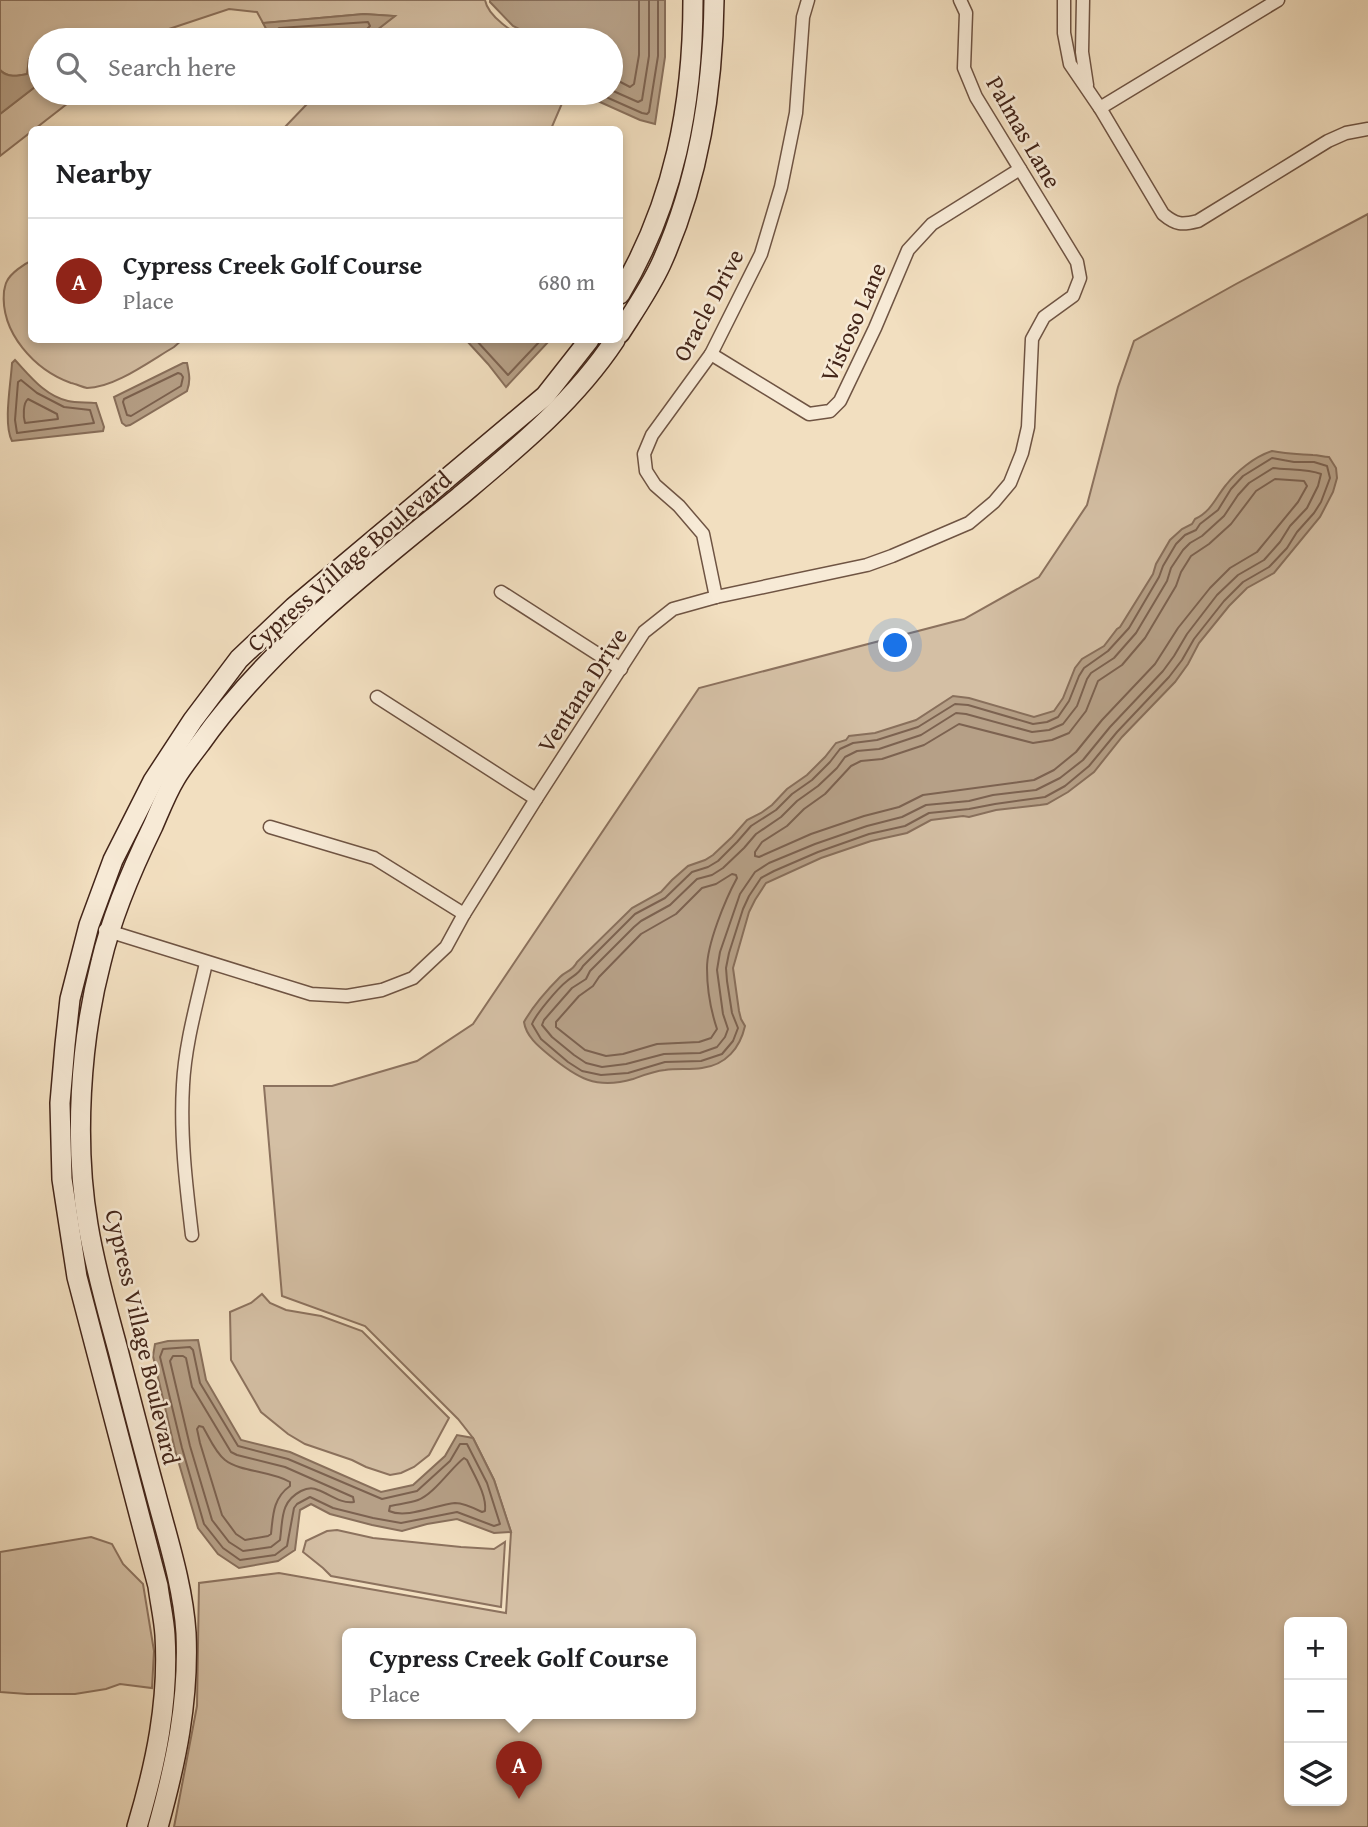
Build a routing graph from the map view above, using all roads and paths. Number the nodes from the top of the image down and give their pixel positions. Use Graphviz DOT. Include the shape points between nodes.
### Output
graph roads {
  1 [pos="693,0"];
  2 [pos="714,0"];
  3 [pos="807,0"];
  4 [pos="960,0"];
  5 [pos="1064,0"];
  6 [pos="1083,0"];
  7 [pos="1278,0"];
  8 [pos="1087,89"];
  9 [pos="1100,108"];
  10 [pos="1368,129"];
  11 [pos="1020,169"];
  12 [pos="1080,278"];
  13 [pos="623,288"];
  14 [pos="623,328"];
  15 [pos="587,343"];
  16 [pos="613,343"];
  17 [pos="711,354"];
  18 [pos="501,592"];
  19 [pos="716,597"];
  20 [pos="621,669"];
  21 [pos="377,697"];
  22 [pos="536,799"];
  23 [pos="270,827"];
  24 [pos="464,914"];
  25 [pos="89,926"];
  26 [pos="109,932"];
  27 [pos="206,963"];
  28 [pos="192,1235"];
  29 [pos="137,1827"];
  30 [pos="158,1827"];
  1 -- 13 [label="street" via="690,86 682,134 653,228"];
  2 -- 14 [label="street" via="710,87 690,185 660,266"];
  3 -- 17 [label="street, Oracle Drive" via="796,113 781,187 761,254"];
  4 -- 11 [label="street, Palmas Lane" via="966,13 964,68 976,97"];
  5 -- 8 [label="street" via="1070,64"];
  6 -- 8 [label="street"];
  7 -- 9 [label="street"];
  8 -- 9 [label="street"];
  9 -- 10 [label="street" via="1163,214 1180,224 1198,221 1328,141"];
  11 -- 12 [label="street, Palmas Lane" via="1077,262"];
  11 -- 17 [label="street, Vistoso Lane" via="932,224 908,250 840,401 830,411 809,414"];
  12 -- 19 [label="street, Ventana Drive" via="1073,296 1044,317 1032,338 1028,427 1022,453 1010,483 994,502 968,523 867,565"];
  15 -- 25 [label="street, Cypress Village Boulevard" via="545,396 294,607 239,659 153,781 113,860"];
  16 -- 26 [label="street, Cypress Village Boulevard" via="557,412 276,653 218,718 174,779"];
  17 -- 19 [label="street, Oracle Drive" via="652,435 644,454 646,471 655,485 703,534"];
  18 -- 20 [label="street"];
  19 -- 20 [label="street, Ventana Drive" via="673,609 644,632"];
  20 -- 22 [label="street, Ventana Drive"];
  21 -- 22 [label="street"];
  22 -- 24 [label="street, Ventana Drive"];
  23 -- 24 [label="street" via="374,858"];
  24 -- 27 [label="street, Ventana Drive" via="446,947 413,978 382,990 347,996 311,994"];
  25 -- 26 [label="street, Ventana Drive"];
  25 -- 29 [label="street, Cypress Village Boulevard" via="66,1034 60,1103 62,1178 77,1277 158,1586 165,1633 164,1707 152,1777"];
  26 -- 27 [label="street, Ventana Drive"];
  26 -- 30 [label="street, Cypress Village Boulevard" via="92,1008 80,1146 97,1272 185,1622 181,1731"];
  27 -- 28 [label="street" via="183,1083 182,1157"];
}
